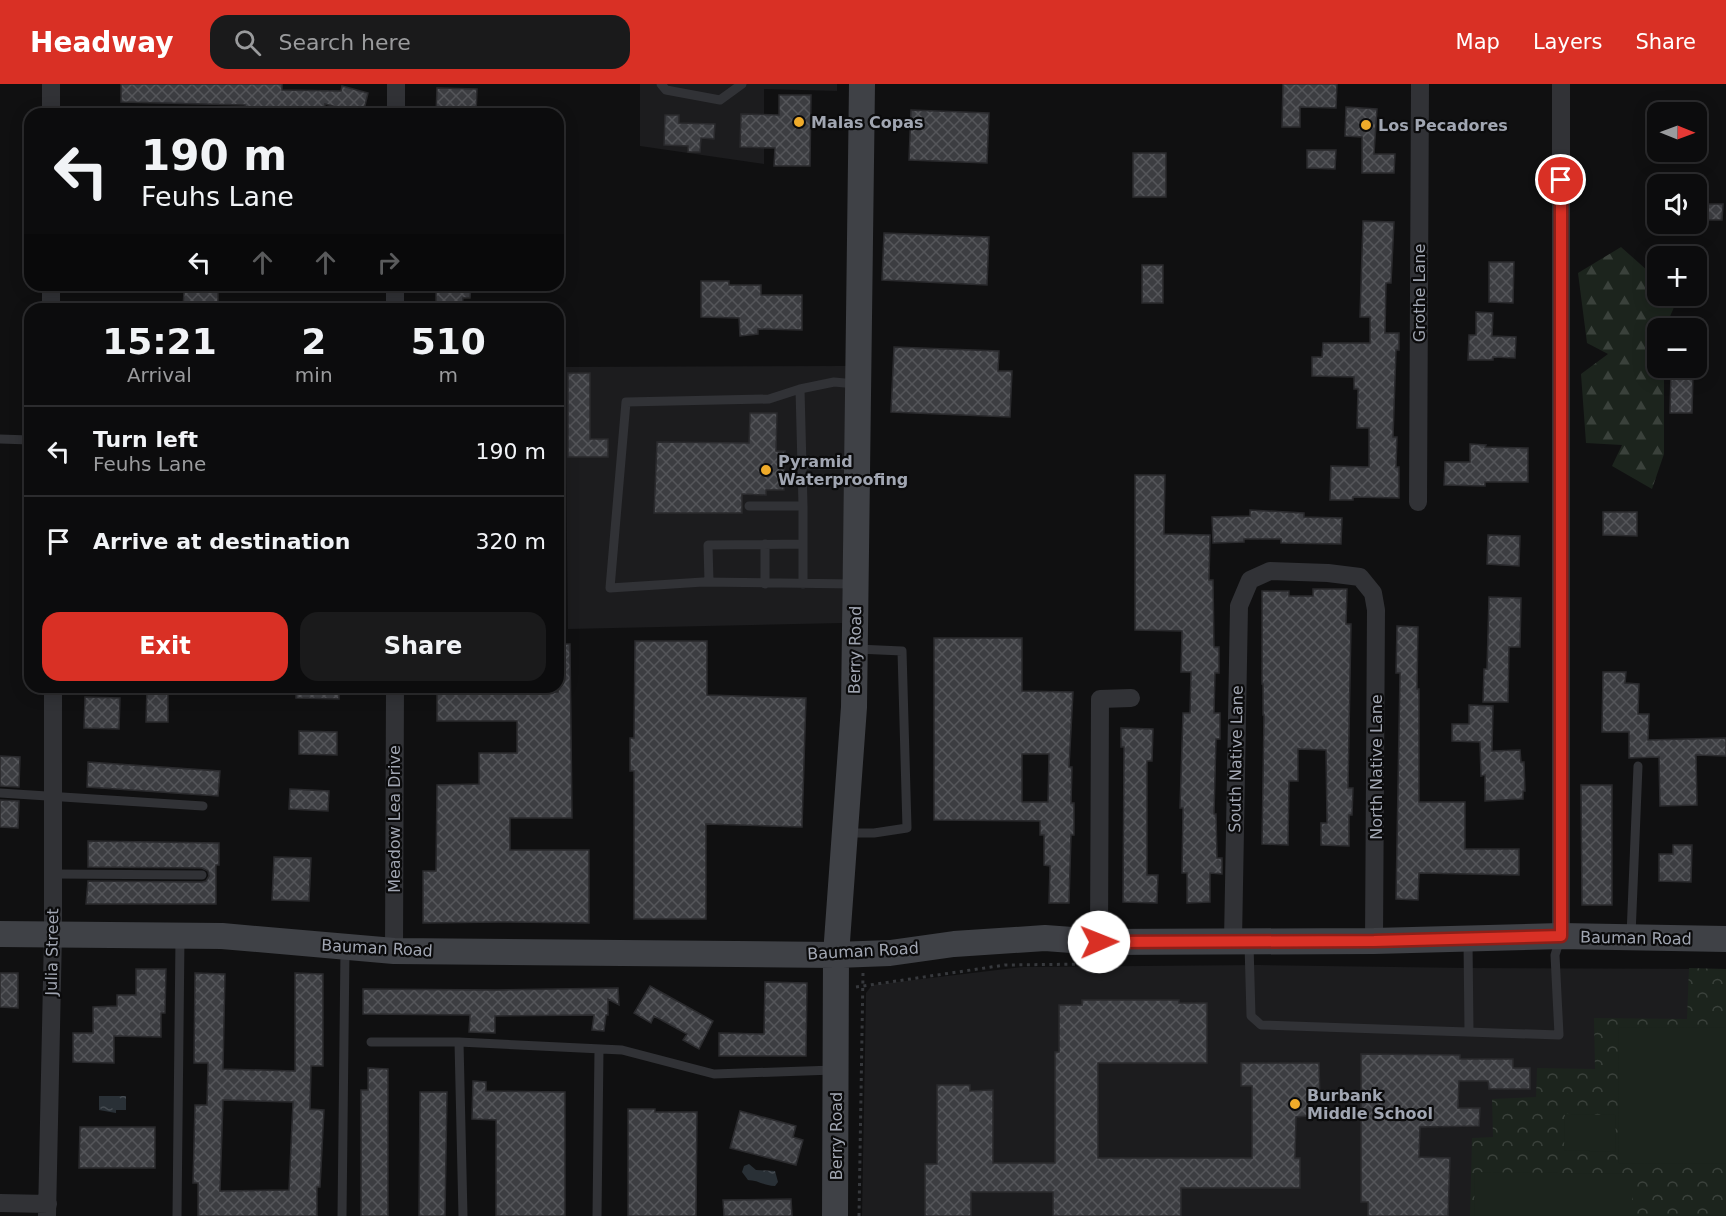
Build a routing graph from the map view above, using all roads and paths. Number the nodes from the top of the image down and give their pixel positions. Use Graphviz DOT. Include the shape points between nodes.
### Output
graph roads {
  1 [pos="51,84"];
  2 [pos="396,84"];
  3 [pos="661,84"];
  4 [pos="742,84"];
  5 [pos="862,84"];
  6 [pos="1420,84"];
  7 [pos="1561,84"];
  8 [pos="51,108"];
  9 [pos="396,108"];
  10 [pos="859,384"];
  11 [pos="800,389"];
  12 [pos="0,439"];
  13 [pos="24,440"];
  14 [pos="802,465"];
  15 [pos="857,465"];
  16 [pos="1418,502"];
  17 [pos="749,506"];
  18 [pos="803,506"];
  19 [pos="765,544"];
  20 [pos="803,544"];
  21 [pos="1250,580"];
  22 [pos="709,582"];
  23 [pos="765,584"];
  24 [pos="803,584"];
  25 [pos="855,584"];
  26 [pos="855,649"];
  27 [pos="52,693"];
  28 [pos="394,693"];
  29 [pos="1131,698"];
  30 [pos="1638,766"];
  31 [pos="0,793"];
  32 [pos="53,796"];
  33 [pos="203,806"];
  34 [pos="845,834"];
  35 [pos="53,874"];
  36 [pos="202,875"];
  37 [pos="0,934"];
  38 [pos="53,934"];
  39 [pos="180,935"];
  40 [pos="1561,936"];
  41 [pos="1631,938"];
  42 [pos="1468,939"];
  43 [pos="1726,939"];
  44 [pos="1241,941"];
  45 [pos="1374,941"];
  46 [pos="345,947"];
  47 [pos="394,951"];
  48 [pos="1099,953"];
  49 [pos="836,955"];
  50 [pos="862,965"];
  51 [pos="854,987"];
  52 [pos="864,987"];
  53 [pos="1469,1031"];
  54 [pos="371,1042"];
  55 [pos="459,1042"];
  56 [pos="599,1049"];
  57 [pos="836,1070"];
  58 [pos="0,1203"];
  59 [pos="47,1210"];
  60 [pos="177,1216"];
  61 [pos="342,1216"];
  62 [pos="462,1216"];
  63 [pos="597,1216"];
  64 [pos="835,1216"];
  65 [pos="859,1216"];
  1 -- 8 [label="street"];
  2 -- 9 [label="street"];
  3 -- 4 [label="lane" via="666,90 720,100"];
  5 -- 10 [label="street, Berry Road"];
  6 -- 16 [label="street, Grothe Lane"];
  7 -- 40 [label="street"];
  10 -- 11 [label="lane" via="834,382"];
  10 -- 15 [label="street, Berry Road"];
  11 -- 14 [label="lane"];
  11 -- 22 [label="lane" via="769,399 626,402 610,588"];
  12 -- 13 [label="lane"];
  14 -- 15 [label="lane"];
  14 -- 18 [label="lane"];
  15 -- 25 [label="street, Berry Road"];
  17 -- 18 [label="lane"];
  18 -- 20 [label="lane"];
  19 -- 20 [label="lane"];
  19 -- 22 [label="lane" via="708,545"];
  19 -- 23 [label="lane"];
  20 -- 24 [label="lane"];
  21 -- 44 [label="street, South Native Lane" via="1239,606 1234,898"];
  21 -- 45 [label="street, North Native Lane" via="1270,570 1328,573 1360,577 1373,593"];
  22 -- 23 [label="lane"];
  23 -- 24 [label="lane"];
  24 -- 25 [label="lane"];
  25 -- 26 [label="street, Berry Road"];
  26 -- 34 [label="street, Berry Road"];
  26 -- 34 [label="lane" via="902,651 907,828"];
  27 -- 32 [label="street, Julia Street"];
  28 -- 47 [label="street, Meadow Lea Drive"];
  29 -- 48 [label="street" via="1100,699"];
  30 -- 41 [label="lane"];
  31 -- 32 [label="lane"];
  32 -- 33 [label="lane"];
  32 -- 35 [label="street, Julia Street"];
  34 -- 49 [label="street, Berry Road"];
  35 -- 36 [label="lane"];
  35 -- 38 [label="street, Julia Street"];
  37 -- 38 [label="street, Bauman Road"];
  38 -- 39 [label="street, Bauman Road"];
  38 -- 59 [label="street, Julia Street"];
  39 -- 46 [label="street, Bauman Road"];
  39 -- 60 [label="lane"];
  40 -- 41 [label="street, Bauman Road"];
  40 -- 42 [label="street, Bauman Road"];
  40 -- 53 [label="lane" via="1555,955 1559,1035"];
  41 -- 43 [label="street, Bauman Road"];
  42 -- 45 [label="street, Bauman Road"];
  42 -- 53 [label="lane"];
  44 -- 45 [label="street, Bauman Road"];
  44 -- 48 [label="street, Bauman Road"];
  44 -- 53 [label="lane" via="1251,1016 1261,1025"];
  46 -- 47 [label="street, Bauman Road"];
  46 -- 61 [label="lane"];
  47 -- 49 [label="street, Bauman Road"];
  48 -- 49 [label="street, Bauman Road" via="1045,938"];
  48 -- 52 [label="path"];
  49 -- 57 [label="street, Berry Road"];
  50 -- 52 [label="path"];
  51 -- 52 [label="path"];
  52 -- 65 [label="path"];
  54 -- 55 [label="lane"];
  55 -- 56 [label="lane"];
  55 -- 62 [label="lane"];
  56 -- 57 [label="lane" via="622,1050 714,1074"];
  56 -- 63 [label="lane"];
  57 -- 64 [label="street, Berry Road"];
  58 -- 59 [label="street"];
}
